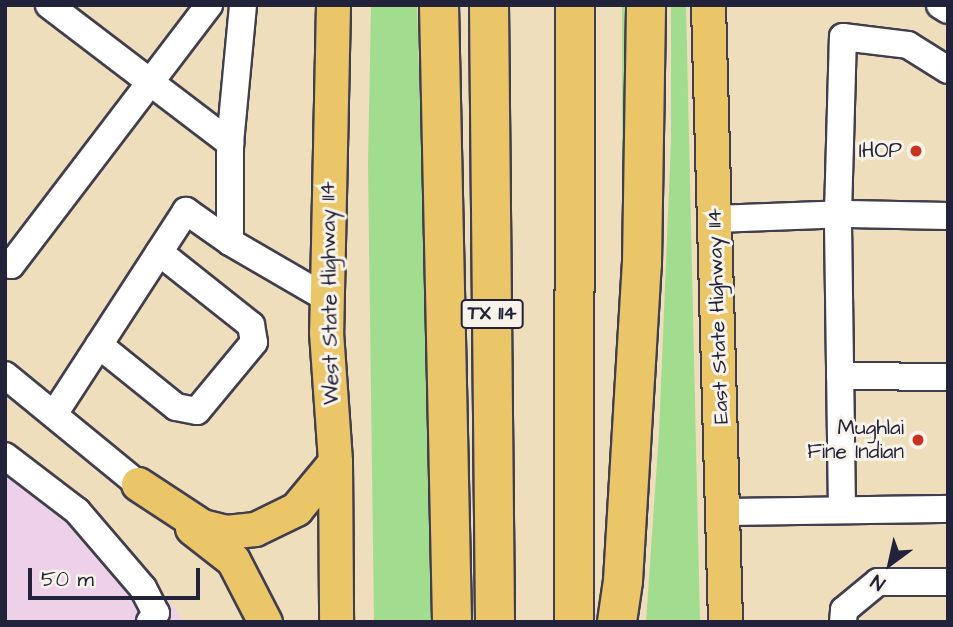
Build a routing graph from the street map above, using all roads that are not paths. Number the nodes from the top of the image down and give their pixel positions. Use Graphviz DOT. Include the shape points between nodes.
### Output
graph roads {
  1 [pos="49,5"];
  2 [pos="209,5"];
  3 [pos="243,5"];
  4 [pos="333,5"];
  5 [pos="439,5"];
  6 [pos="489,5"];
  7 [pos="575,5"];
  8 [pos="646,5"];
  9 [pos="940,5"];
  10 [pos="708,7"];
  11 [pos="948,10"];
  12 [pos="948,70"];
  13 [pos="152,84"];
  14 [pos="230,143"];
  15 [pos="838,214"];
  16 [pos="948,216"];
  17 [pos="715,219"];
  18 [pos="230,242"];
  19 [pos="159,252"];
  20 [pos="5,261"];
  21 [pos="328,299"];
  22 [pos="99,345"];
  23 [pos="5,375"];
  24 [pos="840,376"];
  25 [pos="948,377"];
  26 [pos="54,415"];
  27 [pos="5,456"];
  28 [pos="335,462"];
  29 [pos="138,484"];
  30 [pos="948,509"];
  31 [pos="842,510"];
  32 [pos="723,512"];
  33 [pos="948,582"];
  34 [pos="336,583"];
  35 [pos="150,622"];
  36 [pos="246,622"];
  37 [pos="265,622"];
  38 [pos="310,622"];
  39 [pos="336,622"];
  40 [pos="452,622"];
  41 [pos="495,622"];
  42 [pos="574,622"];
  43 [pos="617,622"];
  44 [pos="725,622"];
  45 [pos="842,622"];
  1 -- 13 [label="street"];
  2 -- 13 [label="street"];
  3 -- 14 [label="street"];
  4 -- 21 [label="main road, West State Highway 114"];
  5 -- 40 [label="highway"];
  6 -- 41 [label="highway, TX 114"];
  7 -- 42 [label="highway"];
  8 -- 43 [label="highway" via="642,264"];
  9 -- 11 [label="street"];
  10 -- 17 [label="main road, East State Highway 114"];
  12 -- 15 [label="street" via="908,45 843,37"];
  13 -- 14 [label="street"];
  13 -- 20 [label="street" via="11,265"];
  14 -- 18 [label="street"];
  15 -- 16 [label="street"];
  15 -- 17 [label="street"];
  15 -- 24 [label="street"];
  17 -- 32 [label="main road, East State Highway 114"];
  18 -- 19 [label="street" via="186,211"];
  18 -- 21 [label="street"];
  19 -- 22 [label="street"];
  19 -- 22 [label="street" via="251,325 254,342 197,411 176,407"];
  21 -- 28 [label="main road, West State Highway 114"];
  22 -- 26 [label="street"];
  23 -- 26 [label="street"];
  24 -- 25 [label="street"];
  24 -- 31 [label="street"];
  26 -- 29 [label="street"];
  27 -- 35 [label="street" via="78,511 143,587 156,613"];
  28 -- 29 [label="main road" via="296,509 255,528 236,531 202,526"];
  28 -- 34 [label="main road, West State Highway 114"];
  29 -- 36 [label="main road" via="243,595"];
  29 -- 37 [label="main road" via="233,560"];
  30 -- 31 [label="street"];
  31 -- 32 [label="street"];
  32 -- 44 [label="main road, East State Highway 114"];
  33 -- 45 [label="street" via="878,582 844,610"];
  34 -- 38 [label="main road"];
  34 -- 39 [label="main road, West State Highway 114"];
}
